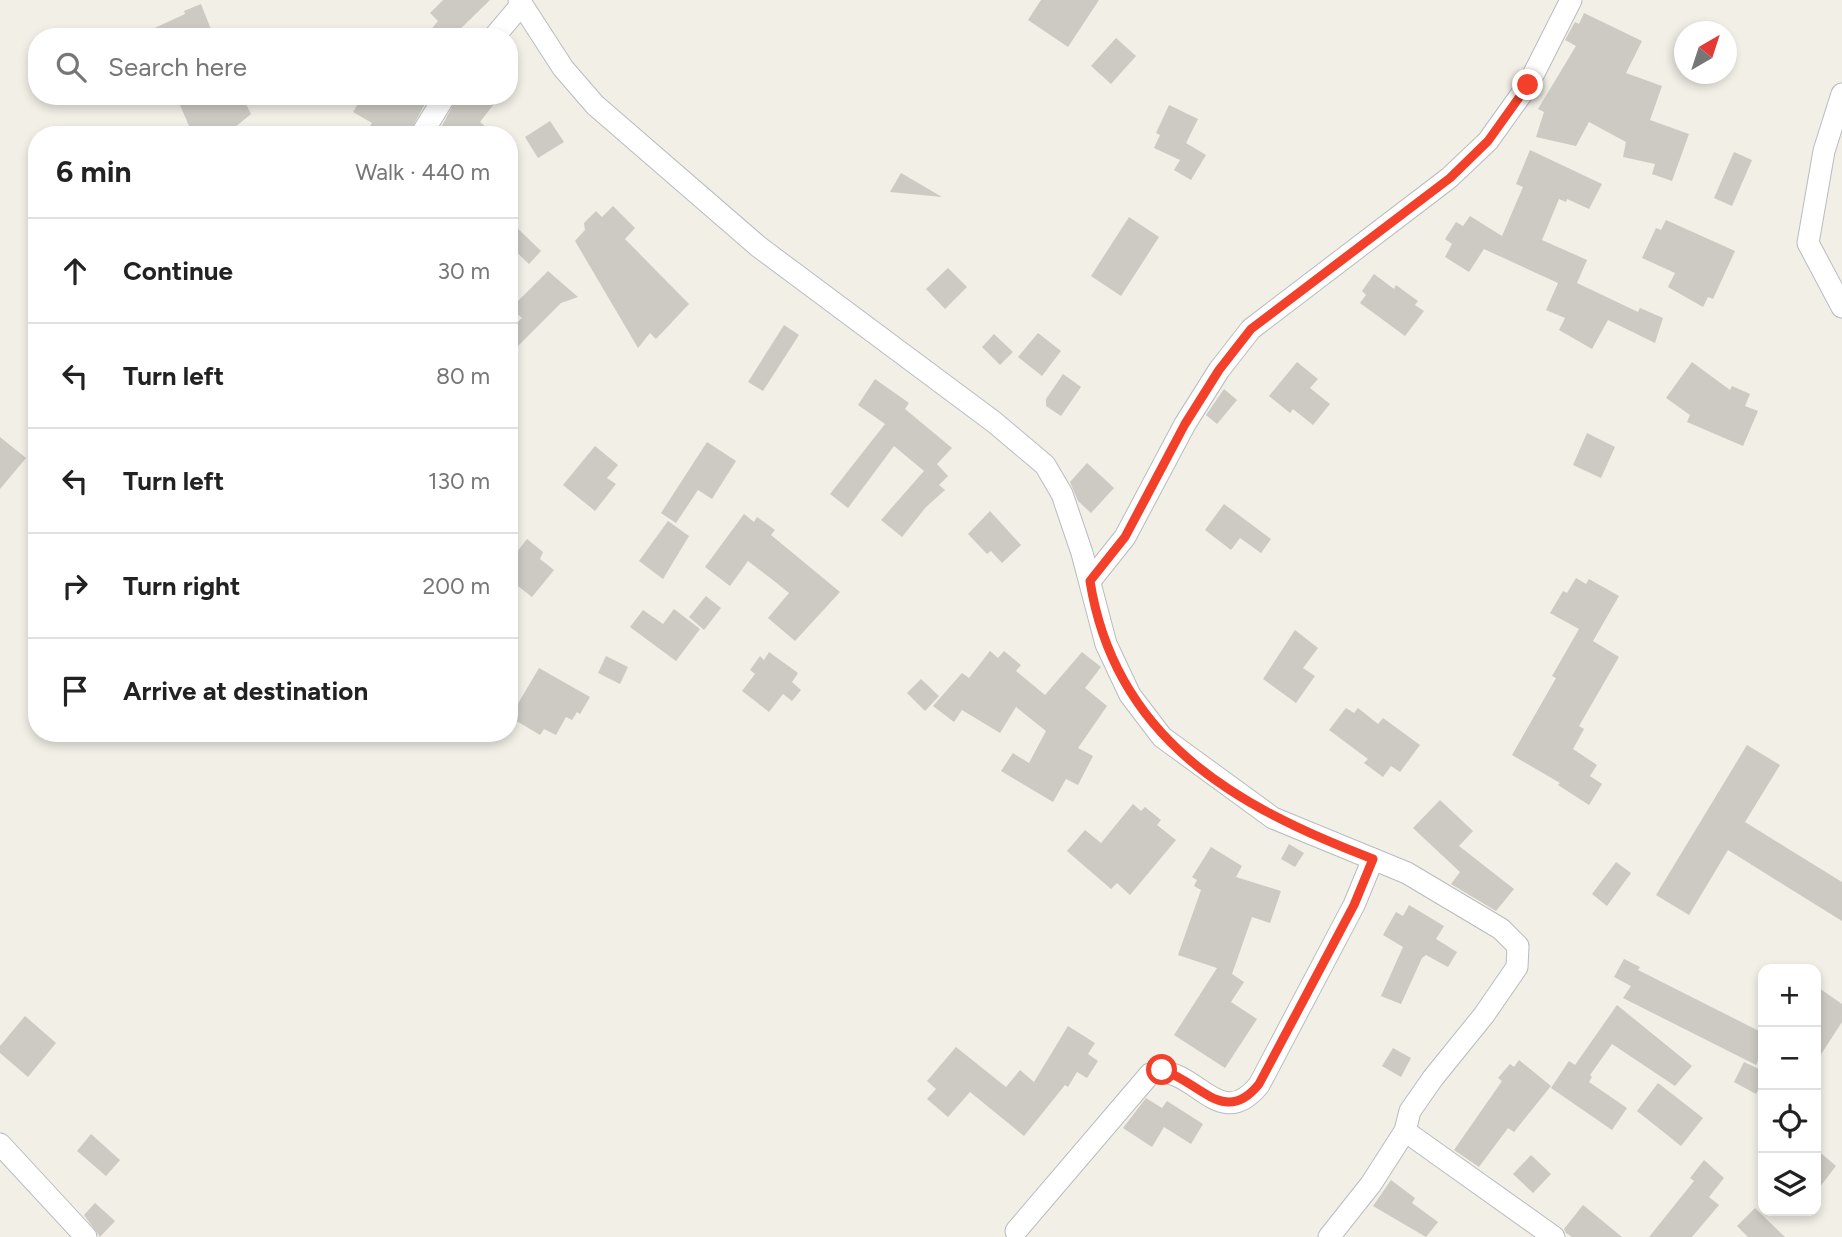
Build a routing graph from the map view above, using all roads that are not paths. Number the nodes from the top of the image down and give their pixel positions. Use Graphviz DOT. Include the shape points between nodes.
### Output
graph roads {
  1 [pos="1571,0"];
  2 [pos="520,3"];
  3 [pos="501,28"];
  4 [pos="1842,94"];
  5 [pos="440,105"];
  6 [pos="427,126"];
  7 [pos="1842,307"];
  8 [pos="1090,581"];
  9 [pos="1373,859"];
  10 [pos="1405,1131"];
  11 [pos="0,1144"];
  12 [pos="1016,1231"];
  13 [pos="86,1237"];
  14 [pos="1329,1237"];
  15 [pos="1554,1237"];
  1 -- 8 [label="street" via="1528,85 1488,141 1450,178 1251,329 1185,424 1125,537"];
  2 -- 3 [label="street"];
  2 -- 8 [label="street" via="563,68 595,105 759,247 994,422 1045,466 1062,494"];
  4 -- 7 [label="street" via="1824,151 1808,243"];
  5 -- 6 [label="street"];
  8 -- 9 [label="street" via="1106,644 1130,695 1163,737 1273,817"];
  9 -- 10 [label="street" via="1407,873 1501,929 1518,946 1520,956 1497,997 1410,1111"];
  9 -- 12 [label="street" via="1354,905 1250,1096 1222,1103 1178,1075 1162,1070 1150,1074"];
  10 -- 14 [label="street"];
  10 -- 15 [label="street"];
  11 -- 13 [label="street"];
}
